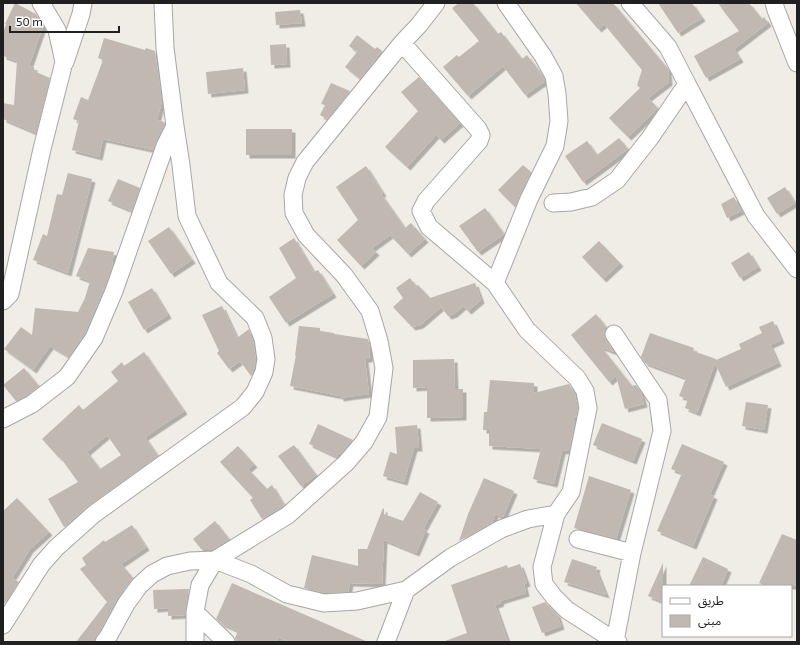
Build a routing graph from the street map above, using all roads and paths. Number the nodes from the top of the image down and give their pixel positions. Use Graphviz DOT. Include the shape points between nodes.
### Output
graph roads {
  1 [pos="41,3"];
  2 [pos="83,3"];
  3 [pos="163,3"];
  4 [pos="436,3"];
  5 [pos="506,3"];
  6 [pos="630,3"];
  7 [pos="774,3"];
  8 [pos="402,43"];
  9 [pos="64,62"];
  10 [pos="797,62"];
  11 [pos="687,84"];
  12 [pos="175,126"];
  13 [pos="553,203"];
  14 [pos="797,269"];
  15 [pos="495,283"];
  16 [pos="3,301"];
  17 [pos="614,334"];
  18 [pos="3,419"];
  19 [pos="556,514"];
  20 [pos="578,539"];
  21 [pos="632,553"];
  22 [pos="215,560"];
  23 [pos="406,590"];
  24 [pos="195,612"];
  25 [pos="3,625"];
  26 [pos="104,642"];
  27 [pos="195,642"];
  28 [pos="226,642"];
  29 [pos="386,642"];
  30 [pos="617,642"];
  1 -- 9 [label="street" via="57,30"];
  2 -- 9 [label="street"];
  3 -- 12 [label="street" via="165,48"];
  4 -- 8 [label="street"];
  5 -- 15 [label="street" via="554,76 559,121 555,146 529,199"];
  6 -- 11 [label="street" via="668,47"];
  7 -- 10 [label="street"];
  8 -- 15 [label="street" via="481,135 479,141 421,211 428,227"];
  8 -- 22 [label="street" via="305,162 297,178 294,195 294,213 306,235 344,275 370,310 384,368 378,416 364,442 346,462 288,515"];
  9 -- 16 [label="street" via="10,294"];
  11 -- 13 [label="street" via="617,180 592,197"];
  11 -- 14 [label="street" via="756,216"];
  12 -- 18 [label="street" via="165,146 114,291 94,338 67,377 32,404"];
  12 -- 25 [label="street" via="187,216 219,283 255,318 263,338 266,358 264,372 255,392 243,406 94,514 56,548 41,565"];
  15 -- 19 [label="street" via="527,330 577,378 585,391 588,408 571,492"];
  17 -- 21 [label="street" via="658,400 662,431"];
  19 -- 23 [label="street" via="528,519 501,529 450,558"];
  19 -- 30 [label="street" via="542,567 544,584 567,610"];
  20 -- 21 [label="street"];
  21 -- 30 [label="street"];
  22 -- 23 [label="street" via="252,574 287,594 324,603 357,601"];
  22 -- 24 [label="street" via="200,585"];
  22 -- 26 [label="street" via="190,561 167,566 152,574 126,604"];
  23 -- 29 [label="street"];
  24 -- 27 [label="street"];
  24 -- 28 [label="street"];
}
